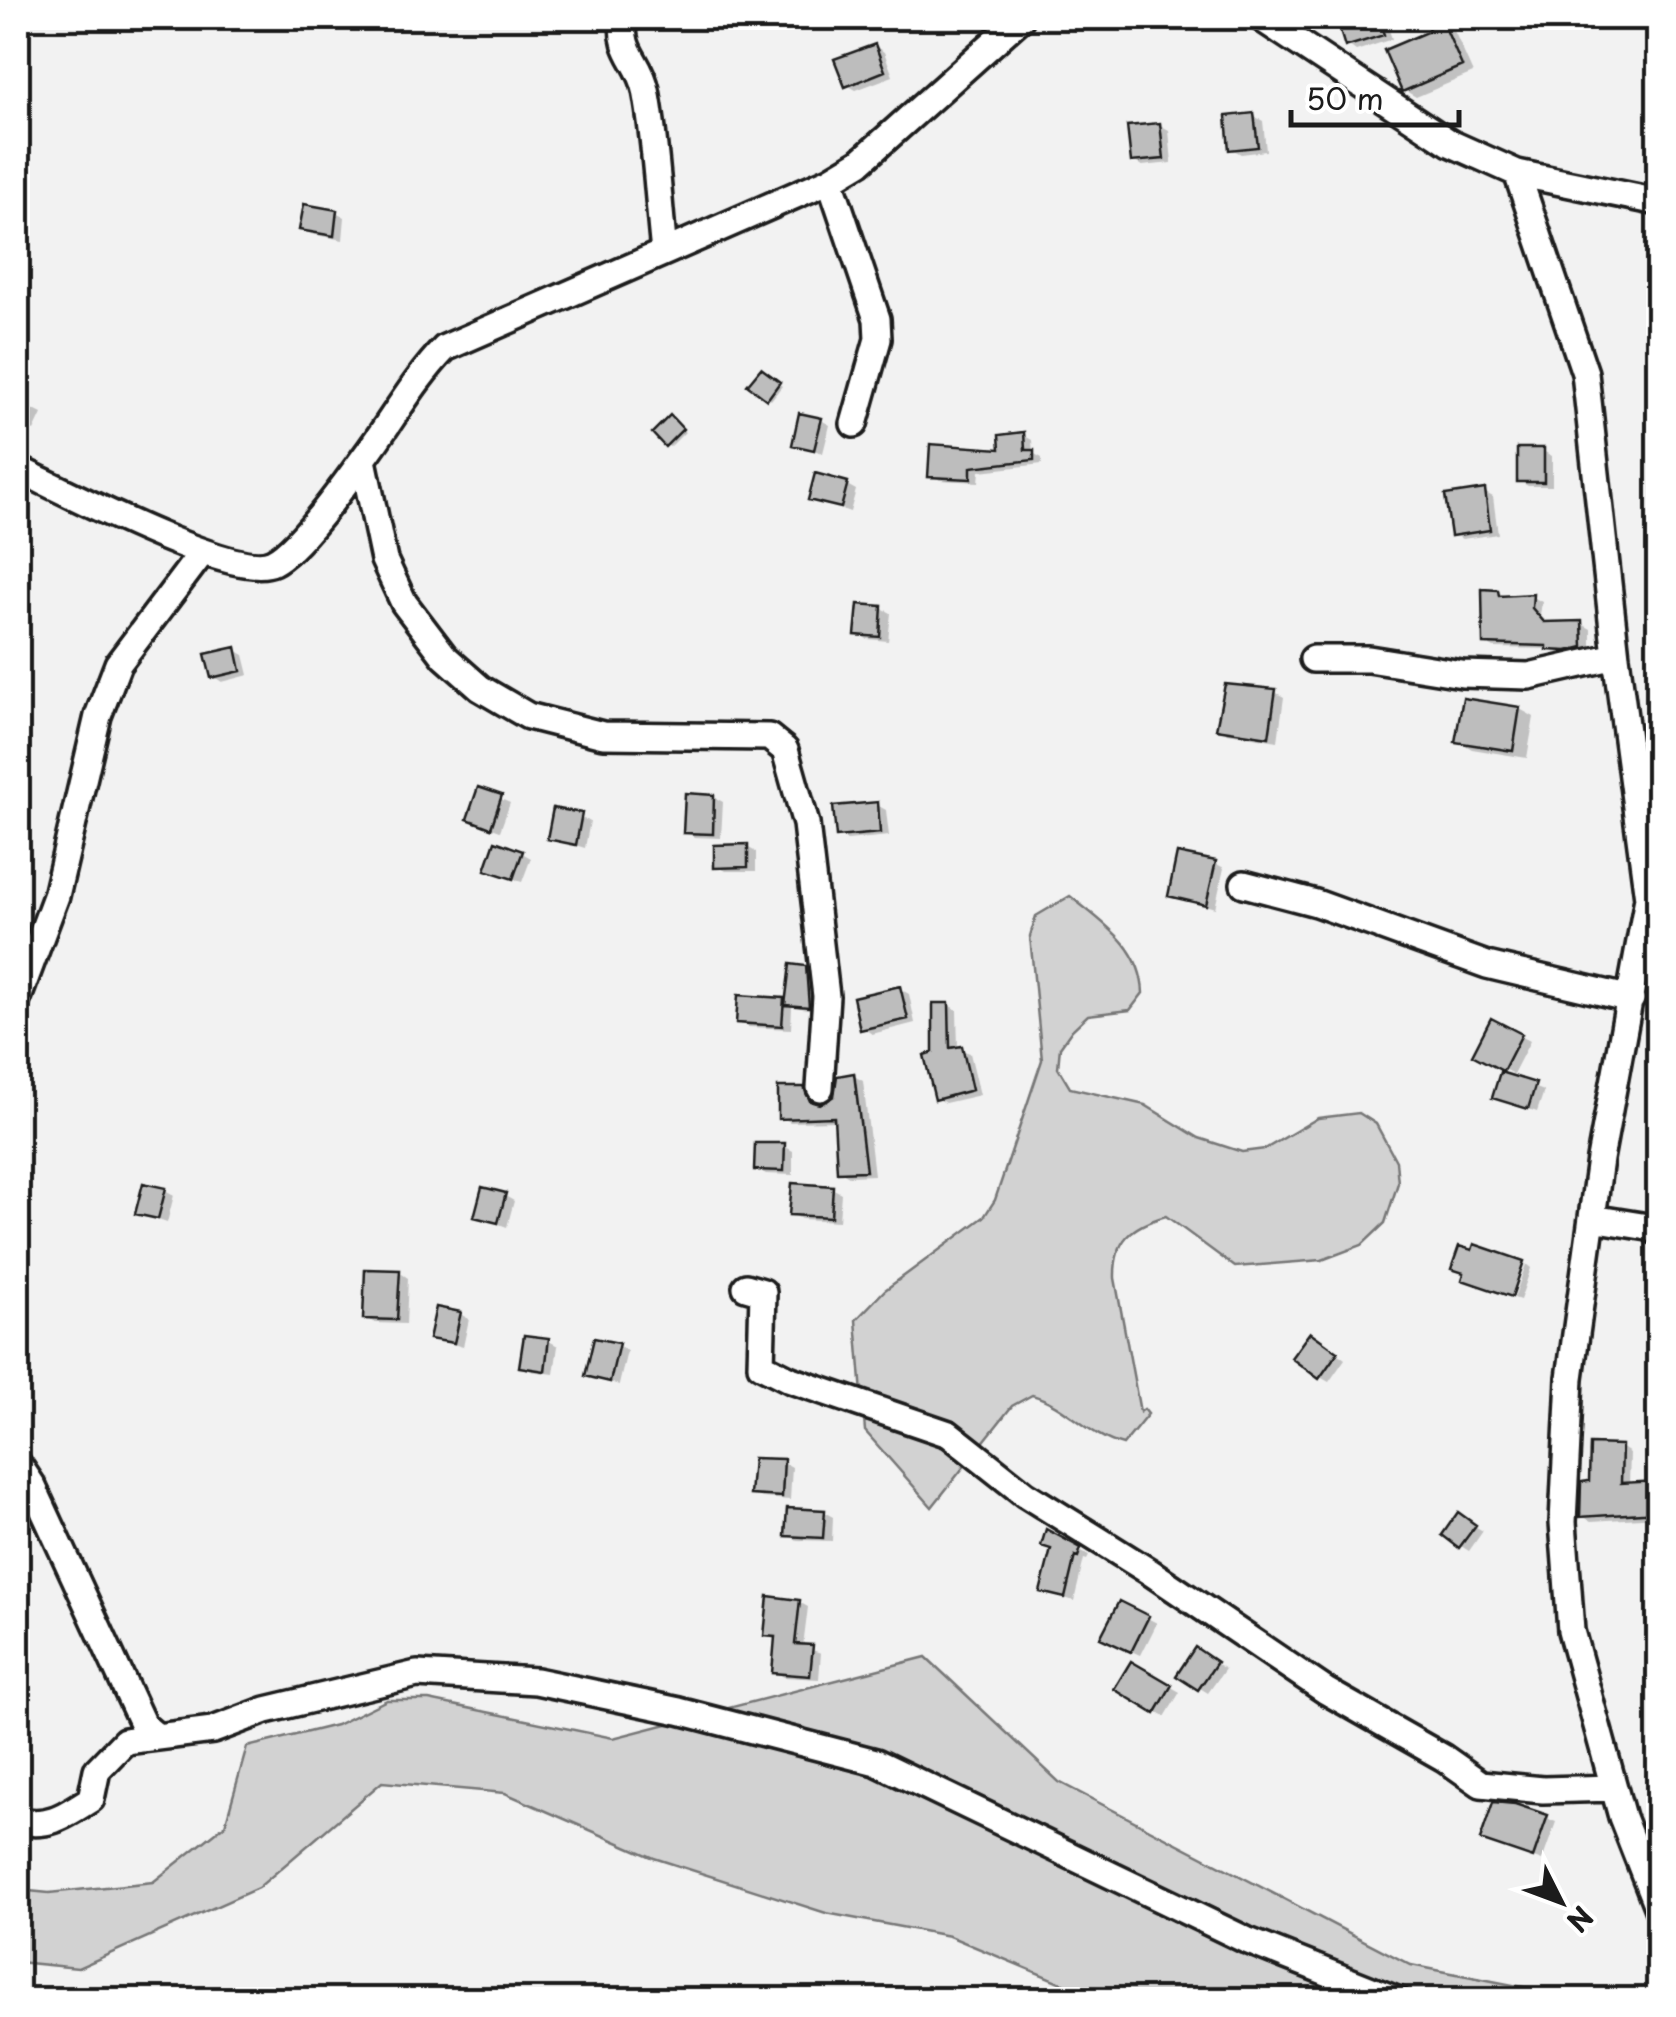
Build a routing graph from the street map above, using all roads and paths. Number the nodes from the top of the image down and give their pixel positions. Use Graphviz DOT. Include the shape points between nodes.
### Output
graph roads {
  1 [pos="624,18"];
  2 [pos="1021,18"];
  3 [pos="1261,18"];
  4 [pos="1516,173"];
  5 [pos="830,180"];
  6 [pos="1658,202"];
  7 [pos="664,252"];
  8 [pos="854,424"];
  9 [pos="363,460"];
  10 [pos="18,469"];
  11 [pos="201,554"];
  12 [pos="1616,656"];
  13 [pos="1313,660"];
  14 [pos="1244,884"];
  15 [pos="18,998"];
  16 [pos="1632,999"];
  17 [pos="820,1088"];
  18 [pos="1592,1218"];
  19 [pos="1658,1232"];
  20 [pos="746,1287"];
  21 [pos="18,1464"];
  22 [pos="155,1735"];
  23 [pos="1614,1788"];
  24 [pos="18,1820"];
  25 [pos="1658,1909"];
  26 [pos="1397,2000"];
  1 -- 7 [label="street" via="624,47 645,86"];
  2 -- 5 [label="street" via="860,162"];
  3 -- 4 [label="street" via="1450,142"];
  4 -- 6 [label="street"];
  4 -- 12 [label="street" via="1585,373"];
  5 -- 7 [label="street"];
  5 -- 8 [label="street" via="877,319 878,339"];
  7 -- 9 [label="street" via="445,348"];
  9 -- 11 [label="street" via="271,564"];
  9 -- 17 [label="street" via="384,560 404,603 445,657 480,688 528,716 603,736 769,737 785,750 806,824 826,996"];
  10 -- 11 [label="street"];
  11 -- 15 [label="street" via="118,664 98,716 56,896"];
  12 -- 13 [label="street" via="1528,676 1462,674 1369,658"];
  12 -- 16 [label="street" via="1648,898"];
  14 -- 16 [label="street" via="1488,965"];
  16 -- 18 [label="street"];
  18 -- 19 [label="street"];
  18 -- 23 [label="street" via="1570,1378 1562,1522 1571,1631"];
  20 -- 23 [label="street" via="763,1292 761,1365 948,1434 1025,1494 1326,1692 1481,1784"];
  21 -- 22 [label="street" via="143,1724"];
  22 -- 24 [label="street" via="124,1741 97,1770 91,1799 35,1826"];
  22 -- 26 [label="street" via="213,1730 266,1710 416,1674 536,1681 679,1711 876,1762 1246,1940"];
  23 -- 25 [label="street"];
}
